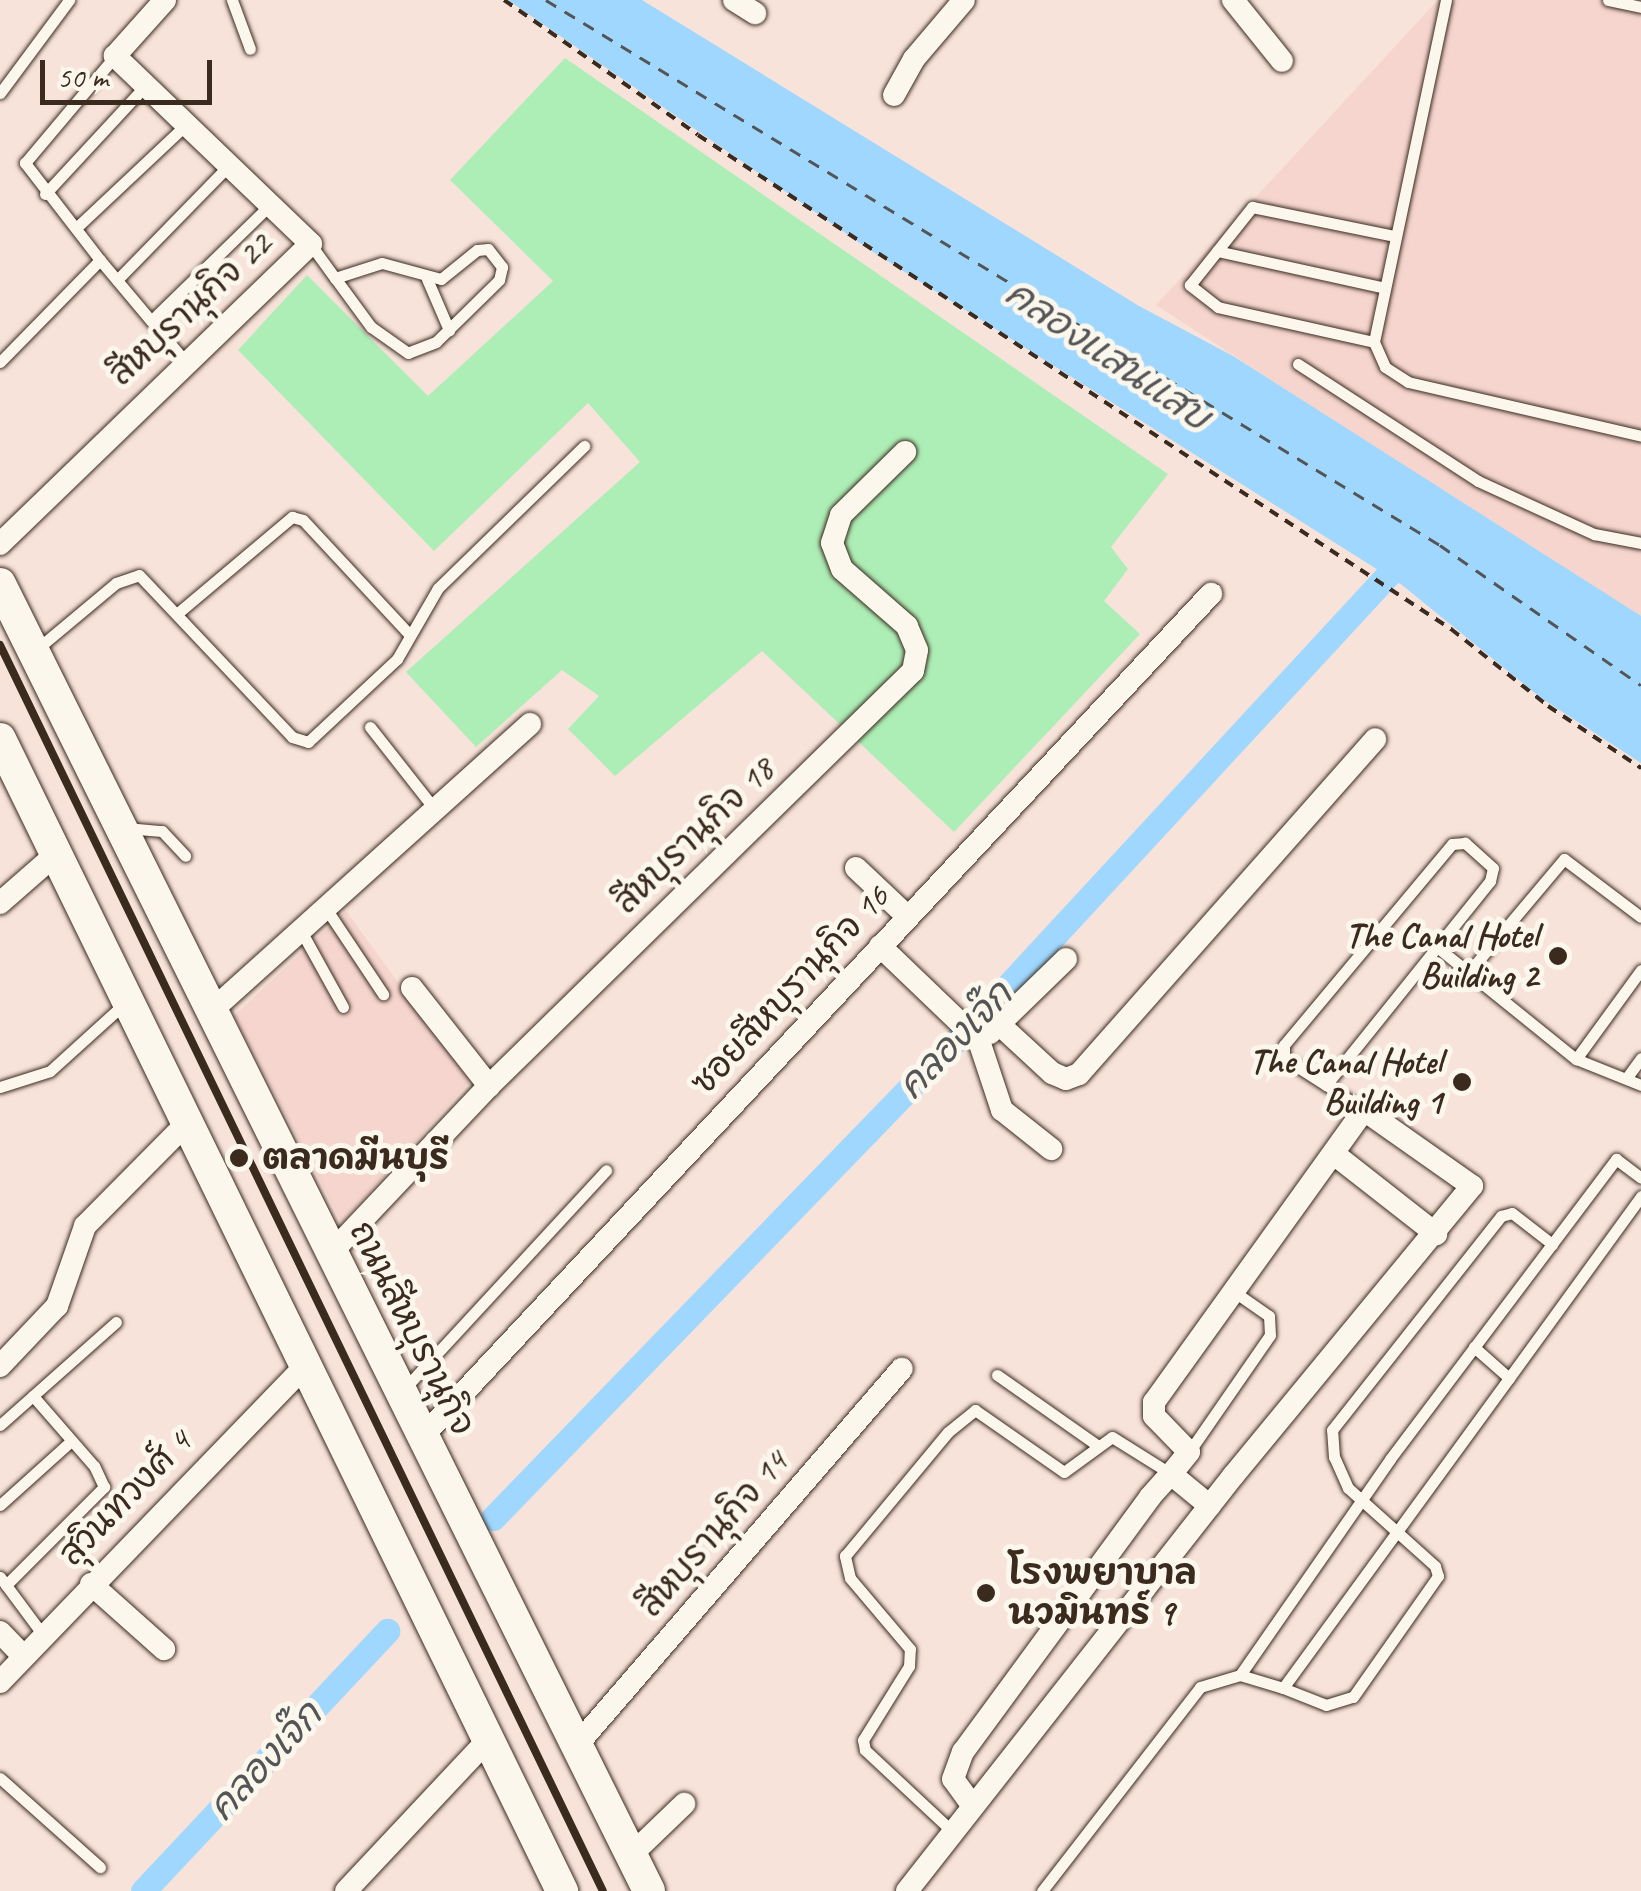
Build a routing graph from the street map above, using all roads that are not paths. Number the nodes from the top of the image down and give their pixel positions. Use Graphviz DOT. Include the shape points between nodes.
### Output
graph roads {
  1 [pos="69,0"];
  2 [pos="164,0"];
  3 [pos="232,0"];
  4 [pos="734,0"];
  5 [pos="964,0"];
  6 [pos="1233,0"];
  7 [pos="1446,0"];
  8 [pos="1608,0"];
  9 [pos="1641,7"];
  10 [pos="754,14"];
  11 [pos="250,49"];
  12 [pos="115,56"];
  13 [pos="1282,61"];
  14 [pos="5,76"];
  15 [pos="146,85"];
  16 [pos="0,94"];
  17 [pos="894,95"];
  18 [pos="188,123"];
  19 [pos="231,163"];
  20 [pos="45,194"];
  21 [pos="272,202"];
  22 [pos="76,228"];
  23 [pos="1395,236"];
  24 [pos="311,244"];
  25 [pos="1217,251"];
  26 [pos="100,260"];
  27 [pos="335,278"];
  28 [pos="117,280"];
  29 [pos="427,280"];
  30 [pos="1385,288"];
  31 [pos="152,320"];
  32 [pos="449,330"];
  33 [pos="1374,342"];
  34 [pos="184,360"];
  35 [pos="0,362"];
  36 [pos="1298,364"];
  37 [pos="1641,436"];
  38 [pos="584,446"];
  39 [pos="906,452"];
  40 [pos="0,544"];
  41 [pos="1641,544"];
  42 [pos="0,584"];
  43 [pos="1211,594"];
  44 [pos="179,612"];
  45 [pos="410,636"];
  46 [pos="34,652"];
  47 [pos="530,724"];
  48 [pos="370,727"];
  49 [pos="0,738"];
  50 [pos="1374,739"];
  51 [pos="433,806"];
  52 [pos="119,830"];
  53 [pos="56,854"];
  54 [pos="185,856"];
  55 [pos="856,868"];
  56 [pos="0,903"];
  57 [pos="325,906"];
  58 [pos="908,917"];
  59 [pos="1641,917"];
  60 [pos="300,929"];
  61 [pos="880,946"];
  62 [pos="1437,947"];
  63 [pos="1066,959"];
  64 [pos="1641,970"];
  65 [pos="1468,974"];
  66 [pos="412,988"];
  67 [pos="383,994"];
  68 [pos="126,1002"];
  69 [pos="343,1007"];
  70 [pos="209,1013"];
  71 [pos="1000,1025"];
  72 [pos="979,1041"];
  73 [pos="1641,1058"];
  74 [pos="1576,1059"];
  75 [pos="1628,1076"];
  76 [pos="1326,1085"];
  77 [pos="1641,1085"];
  78 [pos="489,1086"];
  79 [pos="0,1087"];
  80 [pos="1364,1110"];
  81 [pos="185,1124"];
  82 [pos="1051,1149"];
  83 [pos="1334,1154"];
  84 [pos="606,1170"];
  85 [pos="1641,1178"];
  86 [pos="1641,1196"];
  87 [pos="1436,1234"];
  88 [pos="1552,1244"];
  89 [pos="330,1254"];
  90 [pos="1237,1294"];
  91 [pos="116,1322"];
  92 [pos="1474,1347"];
  93 [pos="0,1366"];
  94 [pos="305,1366"];
  95 [pos="902,1369"];
  96 [pos="997,1375"];
  97 [pos="1509,1378"];
  98 [pos="400,1394"];
  99 [pos="33,1396"];
  100 [pos="0,1426"];
  101 [pos="422,1437"];
  102 [pos="71,1441"];
  103 [pos="1096,1445"];
  104 [pos="1189,1452"];
  105 [pos="1172,1474"];
  106 [pos="1360,1503"];
  107 [pos="0,1505"];
  108 [pos="1210,1506"];
  109 [pos="1397,1534"];
  110 [pos="3,1581"];
  111 [pos="92,1584"];
  112 [pos="0,1632"];
  113 [pos="43,1635"];
  114 [pos="164,1649"];
  115 [pos="23,1656"];
  116 [pos="1240,1675"];
  117 [pos="0,1682"];
  118 [pos="1283,1688"];
  119 [pos="488,1740"];
  120 [pos="577,1745"];
  121 [pos="0,1778"];
  122 [pos="684,1804"];
  123 [pos="972,1806"];
  124 [pos="954,1833"];
  125 [pos="631,1855"];
  126 [pos="100,1867"];
  127 [pos="346,1891"];
  128 [pos="562,1891"];
  129 [pos="650,1891"];
  130 [pos="908,1891"];
  131 [pos="1042,1891"];
  1 -- 14 [label="lane"];
  2 -- 12 [label="street"];
  3 -- 11 [label="lane"];
  4 -- 10 [label="street"];
  5 -- 17 [label="street" via="914,59"];
  6 -- 13 [label="street"];
  7 -- 23 [label="lane"];
  8 -- 9 [label="lane"];
  12 -- 15 [label="street, สีหบุรานุกิจ 22"];
  12 -- 20 [label="lane" via="29,154 25,168"];
  14 -- 16 [label="lane"];
  15 -- 18 [label="street, สีหบุรานุกิจ 22"];
  15 -- 20 [label="lane"];
  18 -- 19 [label="street, สีหบุรานุกิจ 22"];
  18 -- 22 [label="lane"];
  19 -- 21 [label="street, สีหบุรานุกิจ 22"];
  19 -- 28 [label="lane"];
  20 -- 22 [label="lane"];
  21 -- 24 [label="street, สีหบุรานุกิจ 22"];
  21 -- 31 [label="lane"];
  22 -- 26 [label="lane"];
  23 -- 25 [label="lane" via="1252,207"];
  23 -- 30 [label="lane"];
  24 -- 27 [label="lane"];
  24 -- 34 [label="street, สีหบุรานุกิจ 22"];
  25 -- 30 [label="lane"];
  25 -- 33 [label="lane" via="1190,285 1200,297 1218,307"];
  26 -- 28 [label="lane"];
  26 -- 35 [label="lane"];
  27 -- 29 [label="lane" via="382,263"];
  27 -- 32 [label="lane" via="371,327 408,353"];
  28 -- 31 [label="lane"];
  29 -- 32 [label="lane"];
  29 -- 32 [label="lane" via="441,279 477,250 498,258 499,280"];
  30 -- 33 [label="lane"];
  31 -- 34 [label="lane"];
  33 -- 37 [label="lane" via="1385,368 1408,382"];
  34 -- 40 [label="street, สีหบุรานุกิจ 22"];
  36 -- 41 [label="lane" via="1478,481 1594,534"];
  38 -- 45 [label="lane" via="438,588"];
  39 -- 78 [label="street, สีหบุรานุกิจ 18" via="840,516 832,543 842,569 906,626 917,650 913,670"];
  42 -- 46 [label="main road, ถนนสีหบุรานุกิจ"];
  43 -- 58 [label="street, ซอยสีหบุรานุกิจ 16"];
  44 -- 45 [label="lane" via="292,517 303,520"];
  44 -- 45 [label="lane" via="299,742 321,734 397,659"];
  44 -- 46 [label="lane" via="151,583 129,576"];
  46 -- 52 [label="main road, ถนนสีหบุรานุกิจ"];
  47 -- 51 [label="street"];
  48 -- 51 [label="lane"];
  49 -- 53 [label="main road"];
  50 -- 71 [label="street" via="1079,1074 1066,1079 1052,1073"];
  51 -- 57 [label="street"];
  52 -- 54 [label="lane" via="152,826"];
  52 -- 70 [label="main road, ถนนสีหบุรานุกิจ"];
  53 -- 56 [label="street"];
  53 -- 68 [label="main road"];
  55 -- 58 [label="street"];
  57 -- 60 [label="street"];
  57 -- 67 [label="lane"];
  58 -- 61 [label="street, ซอยสีหบุรานุกิจ 16"];
  59 -- 65 [label="lane" via="1564,859"];
  60 -- 69 [label="lane"];
  60 -- 70 [label="street"];
  61 -- 72 [label="street"];
  61 -- 101 [label="street, ซอยสีหบุรานุกิจ 16"];
  62 -- 65 [label="lane"];
  62 -- 76 [label="lane"];
  62 -- 76 [label="lane" via="1494,874 1464,843 1452,844 1284,1045 1284,1058"];
  63 -- 71 [label="street"];
  64 -- 74 [label="lane"];
  65 -- 74 [label="lane"];
  66 -- 78 [label="street"];
  68 -- 79 [label="lane" via="50,1071"];
  68 -- 81 [label="main road"];
  70 -- 89 [label="main road, ถนนสีหบุรานุกิจ"];
  71 -- 72 [label="street"];
  72 -- 82 [label="street" via="1002,1110"];
  73 -- 75 [label="lane"];
  74 -- 75 [label="lane"];
  75 -- 77 [label="lane"];
  76 -- 80 [label="lane"];
  78 -- 89 [label="street, สีหบุรานุกิจ 18"];
  80 -- 83 [label="street"];
  80 -- 87 [label="street" via="1472,1186"];
  81 -- 93 [label="street" via="85,1226 57,1306"];
  81 -- 94 [label="main road"];
  83 -- 87 [label="street"];
  83 -- 90 [label="street"];
  84 -- 98 [label="lane"];
  85 -- 88 [label="lane" via="1616,1159"];
  86 -- 97 [label="lane"];
  87 -- 108 [label="street"];
  88 -- 92 [label="lane"];
  88 -- 106 [label="lane" via="1512,1214 1500,1216 1332,1430 1341,1474"];
  89 -- 98 [label="main road, ถนนสีหบุรานุกิจ"];
  90 -- 104 [label="street" via="1152,1409"];
  90 -- 104 [label="lane" via="1269,1316 1270,1335"];
  91 -- 99 [label="lane"];
  92 -- 97 [label="lane"];
  92 -- 106 [label="lane"];
  94 -- 111 [label="street, สุวินทวงศ์ 4"];
  94 -- 119 [label="main road"];
  95 -- 120 [label="street, สีหบุรานุกิจ 14"];
  96 -- 103 [label="lane"];
  97 -- 109 [label="lane"];
  98 -- 101 [label="main road, ถนนสีหบุรานุกิจ"];
  99 -- 100 [label="lane"];
  99 -- 102 [label="lane"];
  101 -- 120 [label="main road, ถนนสีหบุรานุกิจ"];
  102 -- 107 [label="lane"];
  102 -- 110 [label="lane" via="104,1487"];
  103 -- 105 [label="lane" via="1121,1439"];
  103 -- 124 [label="lane" via="1064,1472 983,1413 969,1412 845,1556 850,1578 910,1650 909,1666 863,1740 865,1750"];
  104 -- 105 [label="street"];
  105 -- 108 [label="street"];
  105 -- 123 [label="street" via="963,1752 954,1779"];
  106 -- 109 [label="lane"];
  106 -- 116 [label="lane"];
  108 -- 123 [label="street"];
  109 -- 118 [label="lane"];
  109 -- 118 [label="lane" via="1438,1576 1354,1697 1326,1705"];
  110 -- 113 [label="lane"];
  111 -- 113 [label="street, สุวินทวงศ์ 4"];
  111 -- 114 [label="street"];
  112 -- 115 [label="street"];
  113 -- 115 [label="street, สุวินทวงศ์ 4"];
  115 -- 117 [label="street, สุวินทวงศ์ 4"];
  116 -- 118 [label="lane"];
  116 -- 131 [label="lane" via="1200,1687"];
  119 -- 127 [label="street"];
  119 -- 128 [label="main road"];
  120 -- 125 [label="main road, ถนนสีหบุรานุกิจ"];
  121 -- 126 [label="lane"];
  122 -- 125 [label="street"];
  123 -- 124 [label="street"];
  124 -- 130 [label="street"];
  125 -- 129 [label="main road, ถนนสีหบุรานุกิจ"];
}
